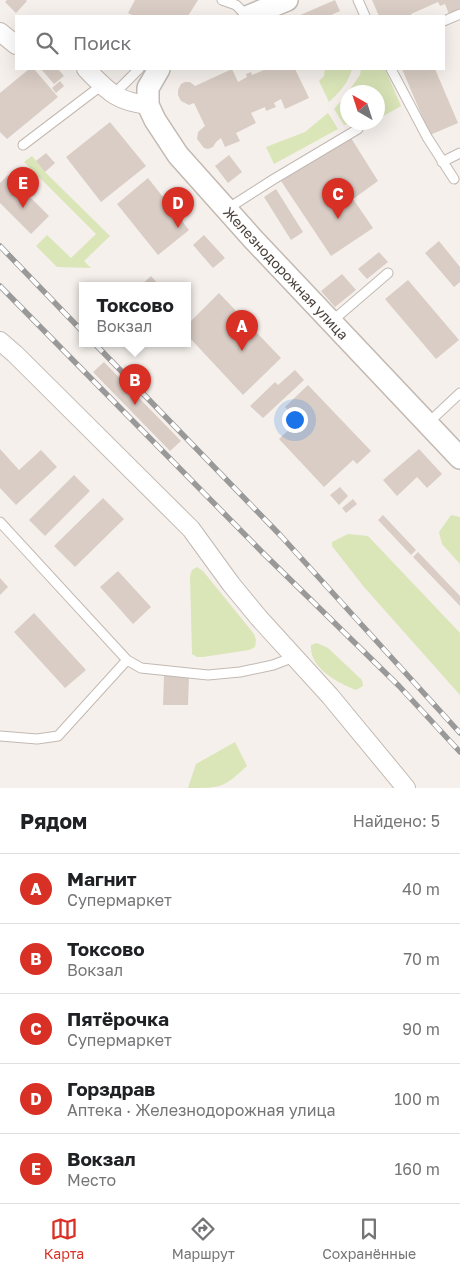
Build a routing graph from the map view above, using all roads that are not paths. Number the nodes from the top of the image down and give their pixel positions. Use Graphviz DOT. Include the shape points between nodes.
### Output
graph roads {
  1 [pos="222,0"];
  2 [pos="286,0"];
  3 [pos="358,0"];
  4 [pos="242,10"];
  5 [pos="460,14"];
  6 [pos="365,15"];
  7 [pos="445,21"];
  8 [pos="0,32"];
  9 [pos="15,44"];
  10 [pos="87,70"];
  11 [pos="148,70"];
  12 [pos="150,70"];
  13 [pos="393,70"];
  14 [pos="107,90"];
  15 [pos="148,105"];
  16 [pos="356,130"];
  17 [pos="23,145"];
  18 [pos="460,153"];
  19 [pos="442,162"];
  20 [pos="454,179"];
  21 [pos="227,210"];
  22 [pos="388,273"];
  23 [pos="330,322"];
  24 [pos="0,341"];
  25 [pos="460,393"];
  26 [pos="427,424"];
  27 [pos="458,453"];
  28 [pos="0,522"];
  29 [pos="294,656"];
  30 [pos="127,660"];
  31 [pos="0,736"];
  32 [pos="405,788"];
  1 -- 4 [label="lane"];
  2 -- 4 [label="street"];
  3 -- 6 [label="lane"];
  5 -- 7 [label="lane"];
  8 -- 9 [label="street"];
  10 -- 14 [label="street"];
  11 -- 14 [label="lane"];
  12 -- 15 [label="street"];
  13 -- 19 [label="lane"];
  14 -- 15 [label="street" via="137,104"];
  14 -- 17 [label="lane"];
  15 -- 21 [label="street, Железнодорожная улица" via="178,154"];
  16 -- 21 [label="lane"];
  18 -- 19 [label="lane"];
  19 -- 20 [label="lane"];
  21 -- 23 [label="street, Железнодорожная улица"];
  22 -- 23 [label="lane"];
  23 -- 26 [label="street, Железнодорожная улица"];
  24 -- 29 [label="street" via="191,529 231,584"];
  25 -- 26 [label="lane"];
  26 -- 27 [label="street, Железнодорожная улица"];
  28 -- 30 [label="lane"];
  29 -- 30 [label="lane" via="273,666 208,675 141,668"];
  29 -- 32 [label="street"];
  30 -- 31 [label="lane" via="58,736 38,739"];
}
